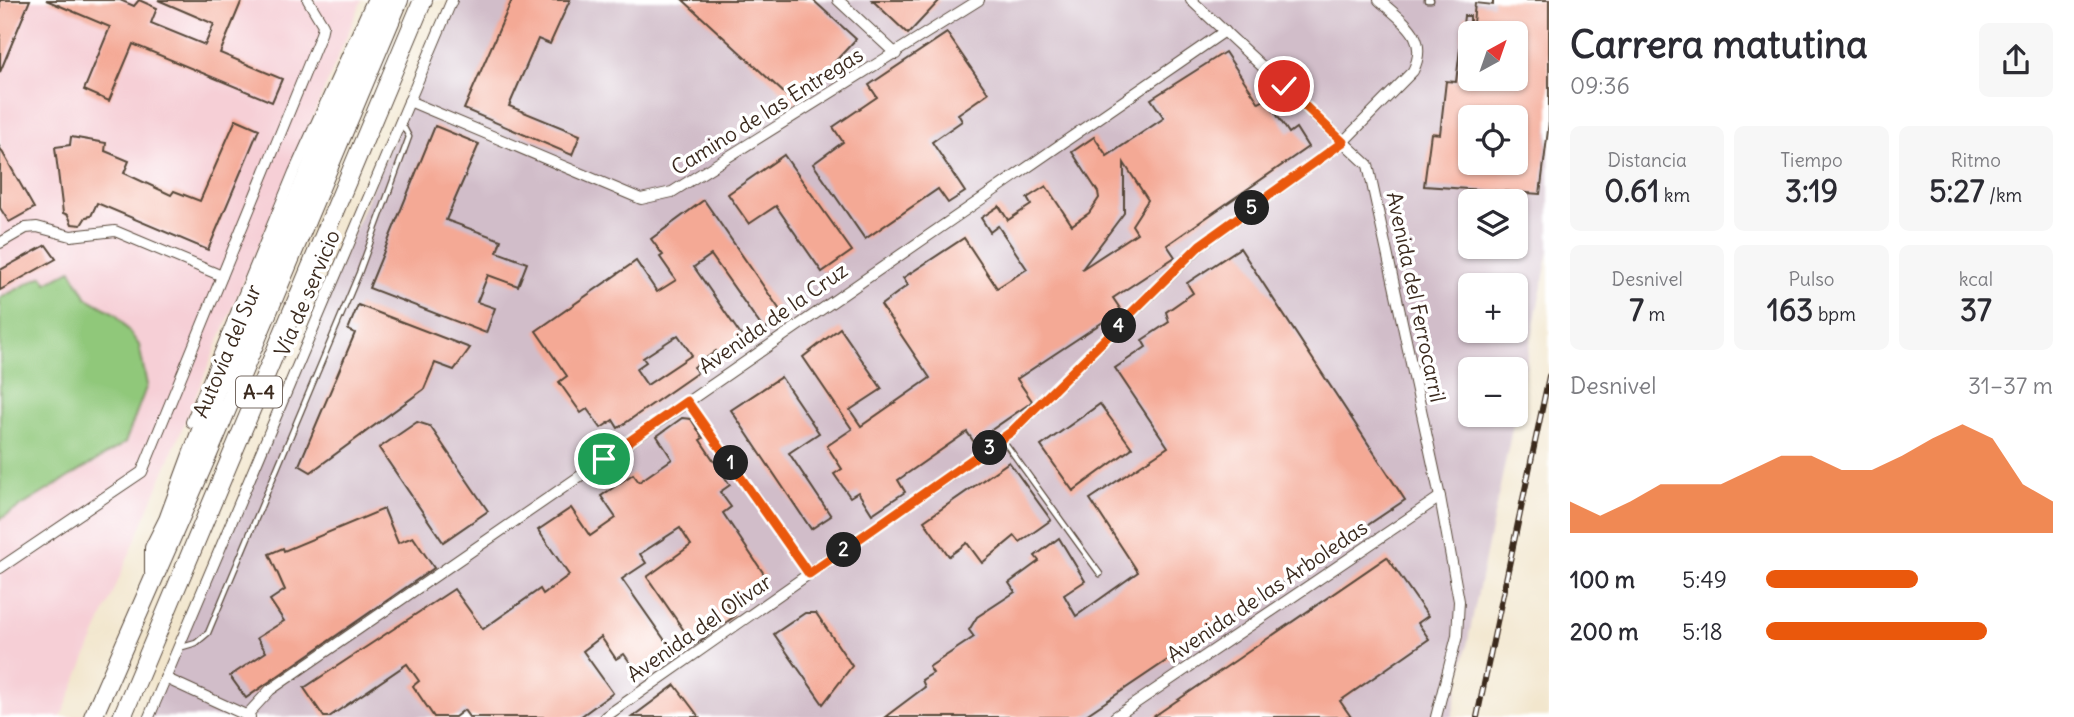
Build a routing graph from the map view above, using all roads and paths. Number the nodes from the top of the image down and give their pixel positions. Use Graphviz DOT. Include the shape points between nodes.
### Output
graph roads {
  1 [pos="308,0"];
  2 [pos="372,0"];
  3 [pos="382,0"];
  4 [pos="399,0"];
  5 [pos="423,0"];
  6 [pos="452,0"];
  7 [pos="838,0"];
  8 [pos="979,0"];
  9 [pos="1191,0"];
  10 [pos="1379,0"];
  11 [pos="1225,31"];
  12 [pos="895,54"];
  13 [pos="409,101"];
  14 [pos="400,121"];
  15 [pos="1343,142"];
  16 [pos="0,243"];
  17 [pos="222,276"];
  18 [pos="687,401"];
  19 [pos="191,422"];
  20 [pos="1002,439"];
  21 [pos="1440,497"];
  22 [pos="154,548"];
  23 [pos="0,568"];
  24 [pos="809,574"];
  25 [pos="1100,574"];
  26 [pos="154,580"];
  27 [pos="178,648"];
  28 [pos="165,678"];
  29 [pos="248,716"];
  30 [pos="91,717"];
  31 [pos="122,717"];
  32 [pos="149,717"];
  33 [pos="605,717"];
  34 [pos="1115,717"];
  35 [pos="1436,717"];
  1 -- 17 [label="street" via="323,25 321,34"];
  2 -- 19 [label="street" via="294,172"];
  3 -- 22 [label="highway"];
  4 -- 26 [label="highway, Autovía del Sur / A-4"];
  5 -- 31 [label="highway, A-4"];
  6 -- 13 [label="street, Vía de servicio"];
  7 -- 12 [label="street"];
  8 -- 12 [label="street, Camino de las Entregas"];
  9 -- 11 [label="street, Avenida del Ferrocarril"];
  10 -- 15 [label="street, Avenida del Olivar" via="1416,34 1420,56 1413,71"];
  11 -- 15 [label="street, Avenida del Ferrocarril"];
  11 -- 18 [label="street, Avenida de la Cruz"];
  12 -- 13 [label="street, Camino de las Entregas" via="672,192 641,199"];
  13 -- 14 [label="street, Vía de servicio"];
  14 -- 27 [label="street, Vía de servicio"];
  14 -- 27 [label="lane" via="409,137 359,273 208,634"];
  15 -- 20 [label="street, Avenida del Olivar" via="1200,245"];
  15 -- 21 [label="street, Avenida del Ferrocarril" via="1368,165"];
  16 -- 17 [label="street" via="26,228 71,236 115,231"];
  17 -- 23 [label="street" via="142,471"];
  18 -- 24 [label="lane"];
  18 -- 29 [label="street, Avenida de la Cruz" via="270,690"];
  19 -- 22 [label="highway" via="159,518"];
  20 -- 24 [label="street, Avenida del Olivar"];
  20 -- 25 [label="lane"];
  21 -- 34 [label="street, Avenida de las Arboledas"];
  21 -- 35 [label="street, Avenida del Ferrocarril" via="1459,601 1457,636"];
  22 -- 26 [label="highway"];
  24 -- 33 [label="street, Avenida del Olivar"];
  26 -- 30 [label="highway, Autovía del Sur / A-4"];
  27 -- 28 [label="street, Vía de servicio"];
  28 -- 29 [label="street"];
  28 -- 32 [label="street, Vía de servicio"];
}
